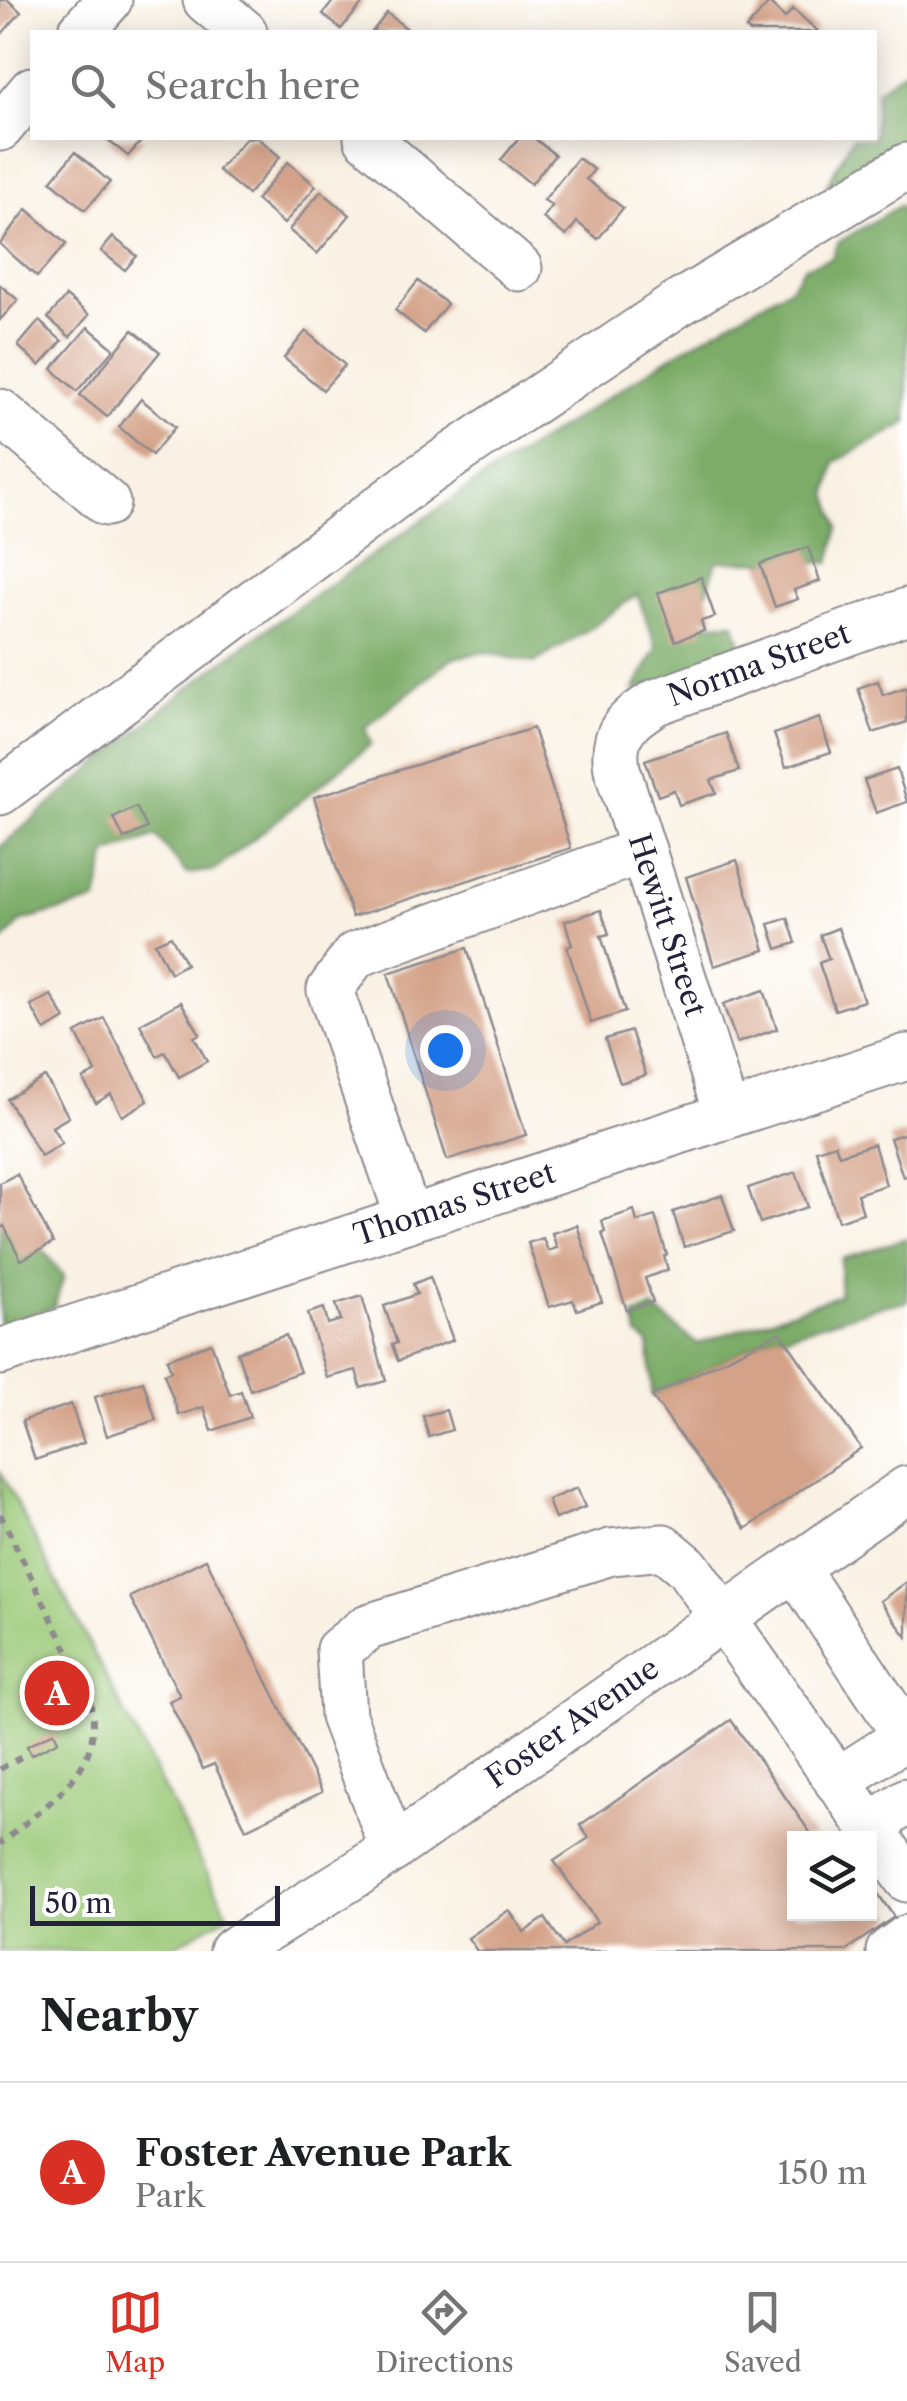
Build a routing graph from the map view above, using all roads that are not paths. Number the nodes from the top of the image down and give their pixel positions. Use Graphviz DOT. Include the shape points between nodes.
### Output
graph roads {
  1 [pos="109,0"];
  2 [pos="206,0"];
  3 [pos="83,30"];
  4 [pos="242,30"];
  5 [pos="30,92"];
  6 [pos="0,128"];
  7 [pos="369,140"];
  8 [pos="907,166"];
  9 [pos="519,268"];
  10 [pos="0,412"];
  11 [pos="107,503"];
  12 [pos="907,612"];
  13 [pos="618,734"];
  14 [pos="0,792"];
  15 [pos="643,850"];
  16 [pos="907,1057"];
  17 [pos="727,1116"];
  18 [pos="409,1219"];
  19 [pos="0,1352"];
  20 [pos="907,1490"];
  21 [pos="795,1568"];
  22 [pos="722,1620"];
  23 [pos="907,1736"];
  24 [pos="836,1781"];
  25 [pos="907,1801"];
  26 [pos="870,1828"];
  27 [pos="393,1849"];
  28 [pos="907,1879"];
  29 [pos="907,1938"];
  30 [pos="232,1951"];
  31 [pos="889,1951"];
  1 -- 3 [label="street"];
  2 -- 4 [label="street"];
  5 -- 6 [label="street"];
  7 -- 9 [label="street"];
  8 -- 14 [label="street" via="676,304 418,479"];
  10 -- 11 [label="street"];
  12 -- 13 [label="street, Norma Street" via="656,702"];
  13 -- 15 [label="street, Hewitt Street" via="617,769"];
  15 -- 17 [label="street, Hewitt Street"];
  15 -- 18 [label="street" via="355,956 330,990"];
  16 -- 17 [label="street, Thomas Street"];
  17 -- 18 [label="street, Thomas Street"];
  18 -- 19 [label="street, Thomas Street"];
  20 -- 21 [label="street, Foster Avenue"];
  21 -- 22 [label="street, Foster Avenue"];
  21 -- 23 [label="street"];
  22 -- 24 [label="street"];
  22 -- 27 [label="street, Foster Avenue"];
  22 -- 27 [label="street" via="688,1568 663,1546 611,1552 368,1626 338,1650 343,1716"];
  23 -- 24 [label="street"];
  24 -- 26 [label="street"];
  25 -- 26 [label="street"];
  26 -- 28 [label="street"];
  27 -- 30 [label="street, Foster Avenue"];
  29 -- 31 [label="street"];
}
